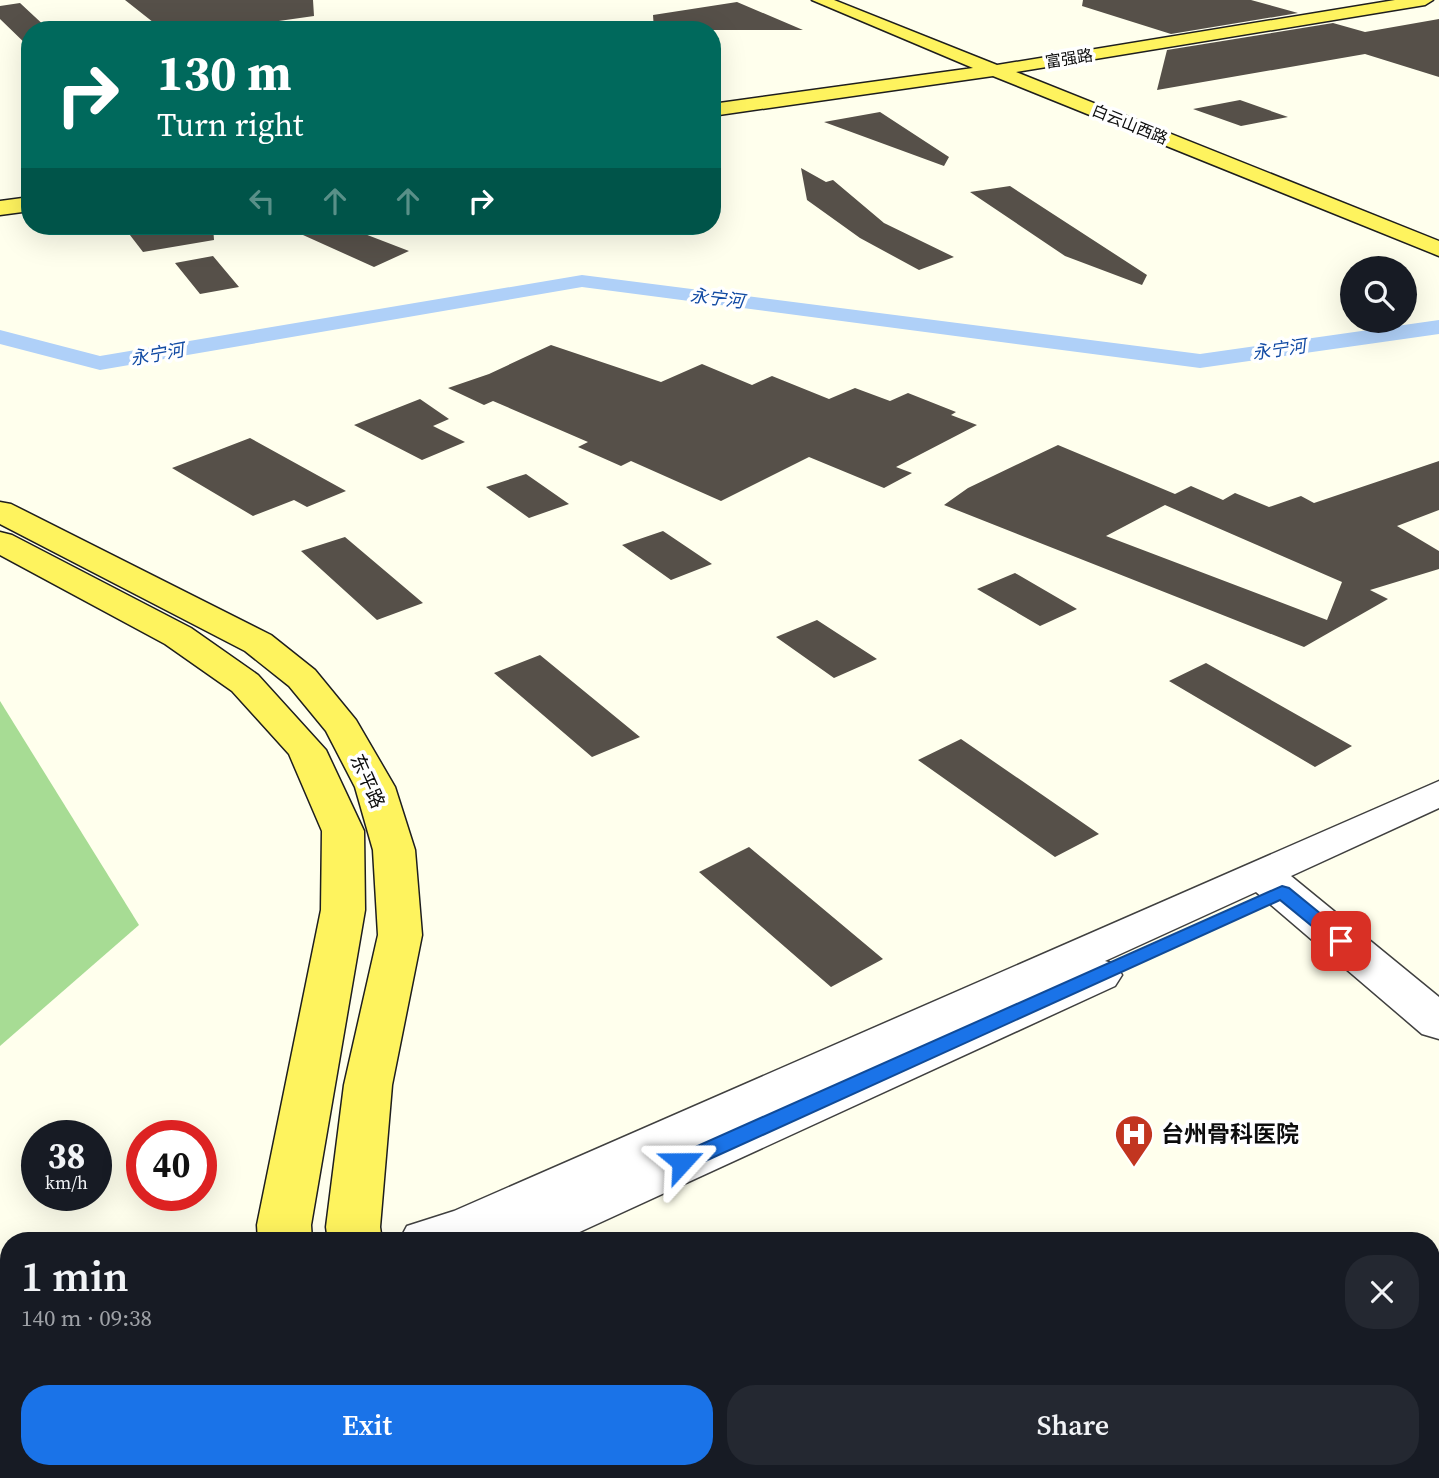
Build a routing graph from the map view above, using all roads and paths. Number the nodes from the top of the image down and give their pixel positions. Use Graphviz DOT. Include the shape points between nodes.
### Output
graph roads {
  1 [pos="820,0"];
  2 [pos="840,0"];
  3 [pos="1376,0"];
  4 [pos="1425,0"];
  5 [pos="999,66"];
  6 [pos="721,101"];
  7 [pos="721,109"];
  8 [pos="21,196"];
  9 [pos="0,199"];
  10 [pos="21,205"];
  11 [pos="0,208"];
  12 [pos="1439,232"];
  13 [pos="1439,249"];
  14 [pos="0,511"];
  15 [pos="0,542"];
  16 [pos="1439,793"];
  17 [pos="1439,821"];
  18 [pos="1271,882"];
  19 [pos="1439,1022"];
  20 [pos="284,1232"];
  21 [pos="354,1232"];
  22 [pos="455,1232"];
  23 [pos="526,1232"];
  1 -- 5 [label="main road, 白云山西路"];
  2 -- 5 [label="main road, 白云山西路"];
  3 -- 5 [label="main road, 富强路"];
  4 -- 5 [label="main road, 富强路"];
  5 -- 6 [label="main road, 富强路"];
  5 -- 7 [label="main road, 富强路"];
  5 -- 12 [label="main road, 白云山西路"];
  5 -- 13 [label="main road, 白云山西路"];
  8 -- 9 [label="main road"];
  10 -- 11 [label="main road"];
  14 -- 21 [label="main road, 东平路" via="258,643 302,678 343,728 375,787 394,850 400,935 368,1085"];
  15 -- 20 [label="main road" via="178,636 246,682 307,750 343,831 343,910"];
  16 -- 18 [label="street"];
  17 -- 18 [label="street"];
  18 -- 19 [label="street"];
  18 -- 22 [label="street"];
  18 -- 23 [label="street"];
}
